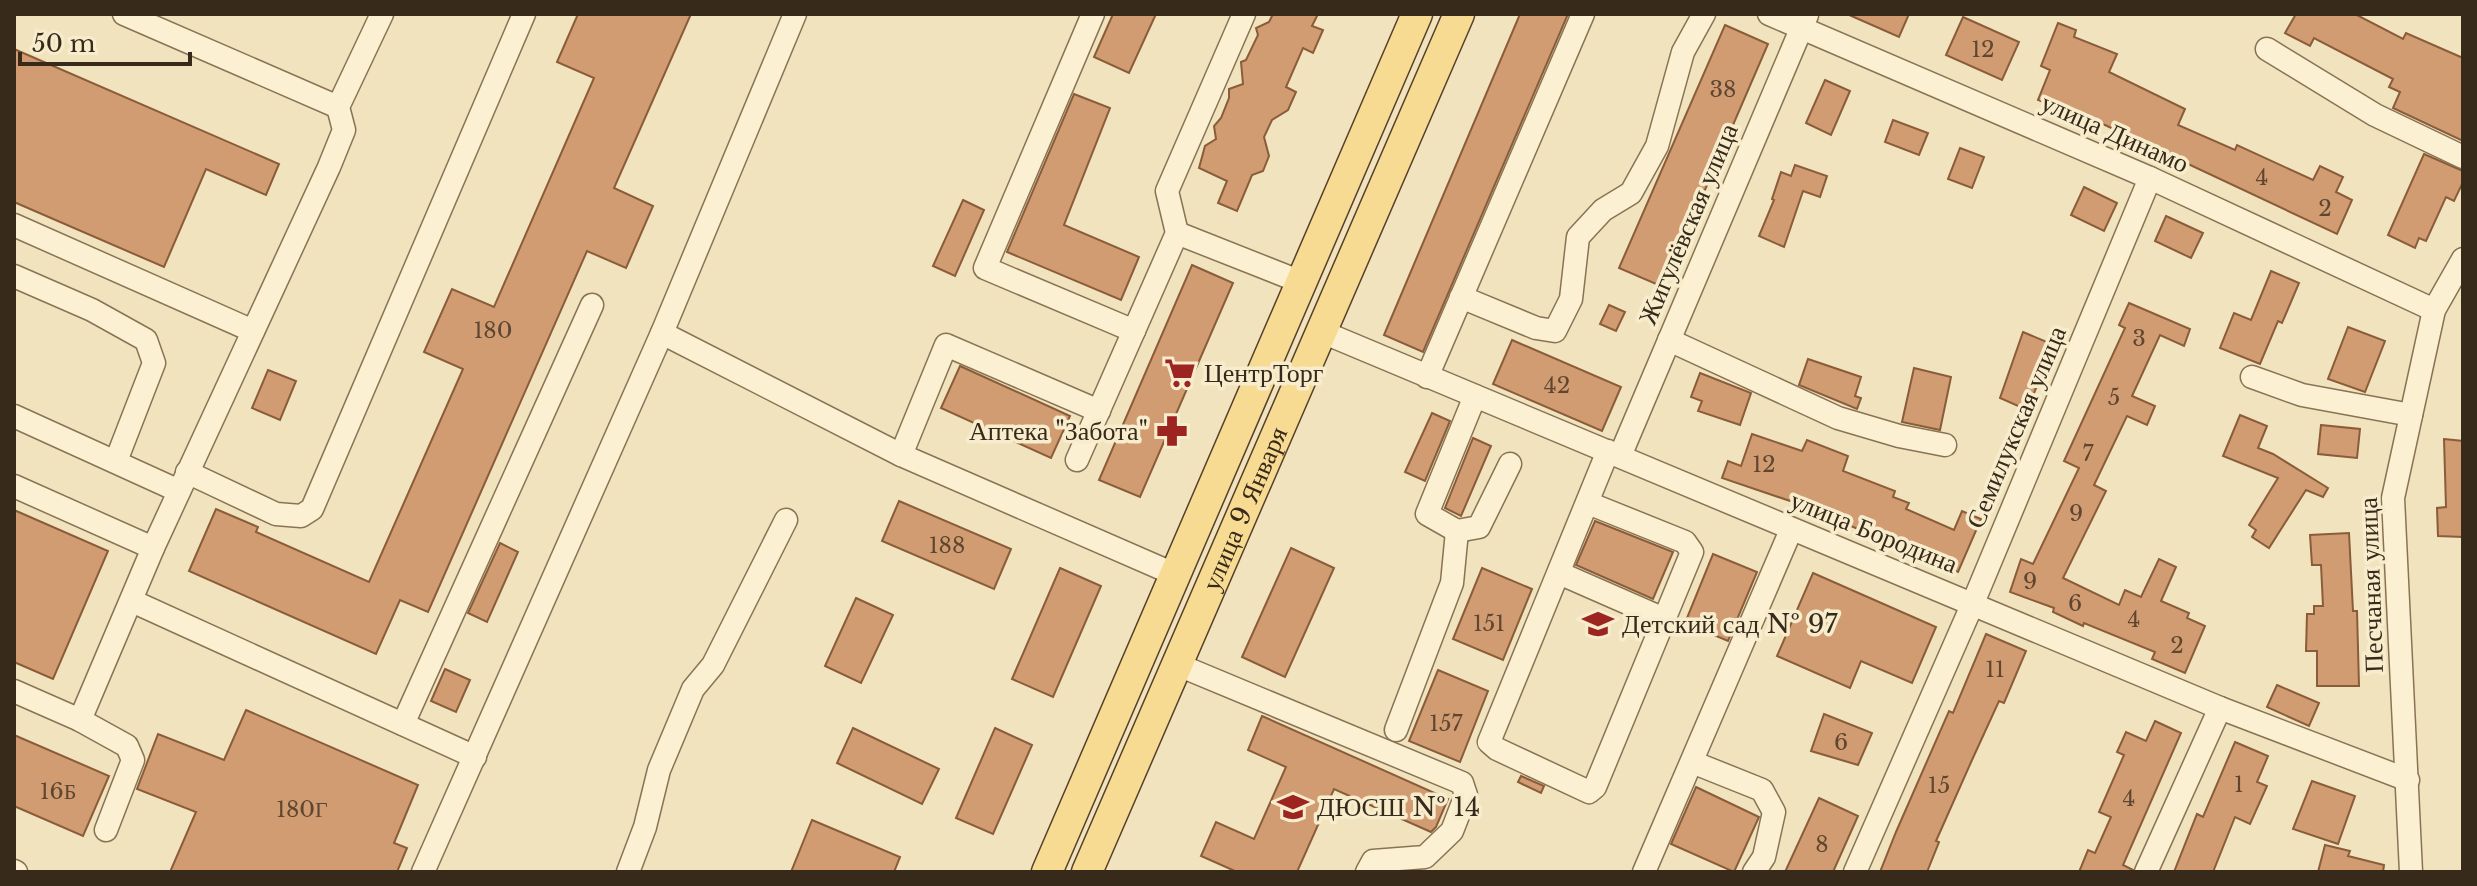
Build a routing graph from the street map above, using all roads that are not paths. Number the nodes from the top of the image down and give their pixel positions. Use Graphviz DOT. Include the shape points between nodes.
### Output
graph roads {
  1 [pos="124,14"];
  2 [pos="382,14"];
  3 [pos="524,14"];
  4 [pos="795,14"];
  5 [pos="1093,14"];
  6 [pos="1244,14"];
  7 [pos="1417,14"];
  8 [pos="1459,14"];
  9 [pos="1583,14"];
  10 [pos="1704,14"];
  11 [pos="1769,14"];
  12 [pos="1805,21"];
  13 [pos="2267,49"];
  14 [pos="338,107"];
  15 [pos="2463,157"];
  16 [pos="2150,178"];
  17 [pos="14,225"];
  18 [pos="1177,233"];
  19 [pos="2463,259"];
  20 [pos="14,276"];
  21 [pos="1301,282"];
  22 [pos="1461,297"];
  23 [pos="592,305"];
  24 [pos="2434,310"];
  25 [pos="253,331"];
  26 [pos="1134,331"];
  27 [pos="1320,331"];
  28 [pos="662,333"];
  29 [pos="1669,340"];
  30 [pos="1427,377"];
  31 [pos="2252,377"];
  32 [pos="1475,396"];
  33 [pos="1099,411"];
  34 [pos="2411,415"];
  35 [pos="14,416"];
  36 [pos="1945,445"];
  37 [pos="1614,454"];
  38 [pos="901,455"];
  39 [pos="1077,460"];
  40 [pos="116,461"];
  41 [pos="1510,464"];
  42 [pos="183,482"];
  43 [pos="14,486"];
  44 [pos="1588,503"];
  45 [pos="786,520"];
  46 [pos="1791,530"];
  47 [pos="1457,531"];
  48 [pos="153,548"];
  49 [pos="1559,573"];
  50 [pos="1174,574"];
  51 [pos="132,601"];
  52 [pos="1973,603"];
  53 [pos="1664,619"];
  54 [pos="1176,664"];
  55 [pos="14,691"];
  56 [pos="2220,708"];
  57 [pos="80,720"];
  58 [pos="403,724"];
  59 [pos="1396,730"];
  60 [pos="475,757"];
  61 [pos="1692,762"];
  62 [pos="2408,780"];
  63 [pos="106,830"];
  64 [pos="423,872"];
  65 [pos="628,872"];
  66 [pos="1047,872"];
  67 [pos="1087,872"];
  68 [pos="1367,872"];
  69 [pos="1644,872"];
  70 [pos="1754,872"];
  71 [pos="1855,872"];
  72 [pos="2146,872"];
  73 [pos="2411,872"];
  1 -- 14 [label="street"];
  2 -- 14 [label="street"];
  3 -- 42 [label="street" via="312,509 301,516 276,514"];
  4 -- 28 [label="street"];
  5 -- 26 [label="street" via="985,268"];
  6 -- 18 [label="street" via="1167,191"];
  7 -- 21 [label="main road, улица 9 Января"];
  8 -- 27 [label="main road, улица 9 Января"];
  9 -- 22 [label="street"];
  10 -- 22 [label="street" via="1683,52 1657,146 1631,193 1603,210 1578,237 1571,299 1555,331"];
  11 -- 12 [label="street, улица Динамо"];
  12 -- 16 [label="street, улица Динамо"];
  12 -- 29 [label="street, Жигулёвская улица"];
  13 -- 15 [label="street" via="2375,115"];
  14 -- 25 [label="street" via="344,130"];
  16 -- 24 [label="street, улица Динамо"];
  16 -- 52 [label="street, Семилукская улица"];
  17 -- 25 [label="street"];
  18 -- 21 [label="street"];
  18 -- 26 [label="street"];
  19 -- 24 [label="street, Песчаная улица"];
  20 -- 40 [label="street" via="146,340 154,363"];
  21 -- 50 [label="main road, улица 9 Января"];
  22 -- 30 [label="street"];
  23 -- 58 [label="street"];
  24 -- 34 [label="street, Песчаная улица"];
  25 -- 42 [label="street"];
  26 -- 33 [label="street"];
  27 -- 30 [label="street, улица Бородина"];
  27 -- 54 [label="main road, улица 9 Января"];
  28 -- 38 [label="street"];
  28 -- 60 [label="street"];
  29 -- 36 [label="street" via="1838,418"];
  29 -- 37 [label="street, Жигулёвская улица"];
  30 -- 32 [label="street, улица Бородина"];
  31 -- 34 [label="street" via="2302,395"];
  32 -- 37 [label="street, улица Бородина"];
  32 -- 47 [label="street" via="1427,514"];
  33 -- 38 [label="street" via="946,345"];
  33 -- 39 [label="street"];
  34 -- 62 [label="street, Песчаная улица" via="2393,498"];
  35 -- 40 [label="street"];
  37 -- 44 [label="street, Жигулёвская улица"];
  37 -- 46 [label="street, улица Бородина"];
  38 -- 50 [label="street"];
  40 -- 42 [label="street"];
  41 -- 47 [label="street" via="1479,527"];
  42 -- 48 [label="street"];
  43 -- 48 [label="street"];
  44 -- 49 [label="street, Жигулёвская улица"];
  44 -- 53 [label="street" via="1685,542 1692,552"];
  45 -- 65 [label="street" via="713,665 693,689 659,770"];
  46 -- 52 [label="street, улица Бородина"];
  46 -- 61 [label="street"];
  47 -- 59 [label="street" via="1452,583"];
  48 -- 51 [label="street"];
  49 -- 53 [label="street"];
  49 -- 53 [label="street, Жигулёвская улица" via="1489,742 1587,791 1595,787"];
  50 -- 66 [label="main road, улица 9 Января"];
  51 -- 57 [label="street"];
  51 -- 58 [label="street"];
  52 -- 56 [label="street, улица Бородина"];
  52 -- 71 [label="street, Семилукская улица"];
  54 -- 67 [label="main road, улица 9 Января"];
  54 -- 68 [label="street" via="1462,783 1466,795 1452,831 1425,857 1373,861"];
  55 -- 57 [label="street"];
  56 -- 62 [label="street, улица Бородина"];
  56 -- 72 [label="street"];
  57 -- 63 [label="street" via="127,746 133,760"];
  58 -- 60 [label="street"];
  60 -- 64 [label="street"];
  61 -- 69 [label="street"];
  61 -- 70 [label="street" via="1762,790 1774,812 1764,857"];
  62 -- 73 [label="street, Песчаная улица"];
}
